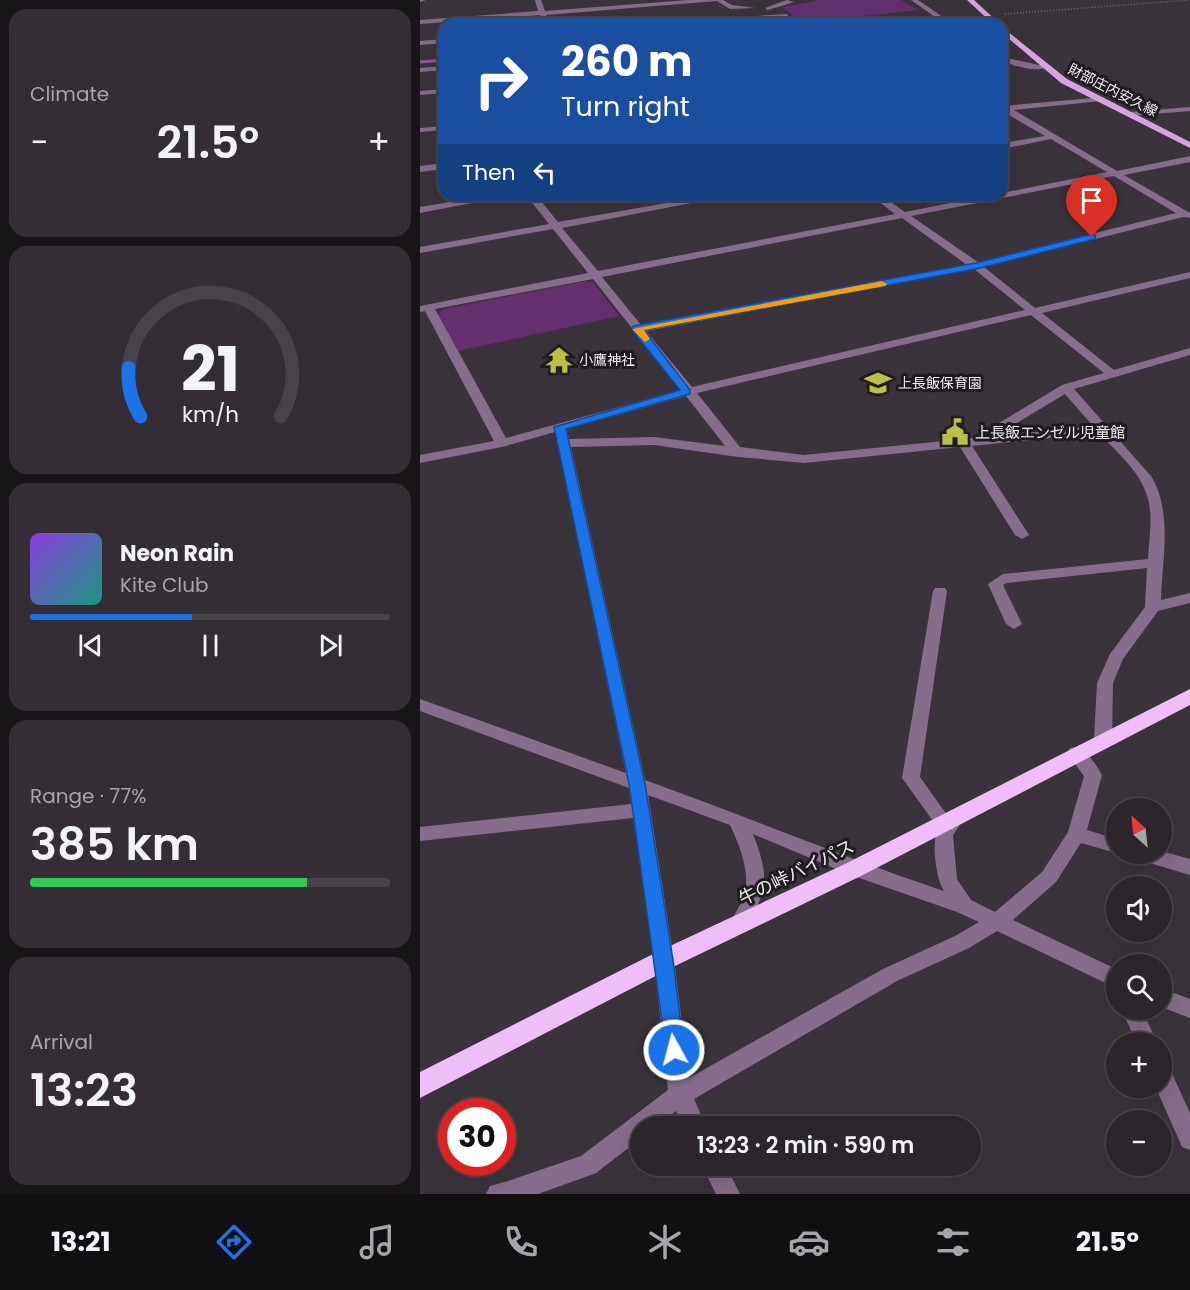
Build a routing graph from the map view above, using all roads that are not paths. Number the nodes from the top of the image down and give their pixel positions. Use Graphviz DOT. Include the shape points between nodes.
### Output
graph roads {
  1 [pos="538,0"];
  2 [pos="717,0"];
  3 [pos="790,0"];
  4 [pos="915,0"];
  5 [pos="970,0"];
  6 [pos="768,8"];
  7 [pos="543,13"];
  8 [pos="787,16"];
  9 [pos="475,18"];
  10 [pos="544,18"];
  11 [pos="756,18"];
  12 [pos="789,18"];
  13 [pos="941,18"];
  14 [pos="990,18"];
  15 [pos="438,21"];
  16 [pos="420,22"];
  17 [pos="1008,34"];
  18 [pos="438,42"];
  19 [pos="420,43"];
  20 [pos="1008,61"];
  21 [pos="1044,67"];
  22 [pos="438,68"];
  23 [pos="420,70"];
  24 [pos="438,92"];
  25 [pos="420,93"];
  26 [pos="1101,99"];
  27 [pos="1008,108"];
  28 [pos="1190,109"];
  29 [pos="1008,112"];
  30 [pos="1131,114"];
  31 [pos="438,128"];
  32 [pos="420,130"];
  33 [pos="1051,137"];
  34 [pos="1008,145"];
  35 [pos="1190,145"];
  36 [pos="1190,159"];
  37 [pos="438,167"];
  38 [pos="420,169"];
  39 [pos="1115,174"];
  40 [pos="1008,195"];
  41 [pos="473,201"];
  42 [pos="536,201"];
  43 [pos="695,201"];
  44 [pos="883,201"];
  45 [pos="975,201"];
  46 [pos="420,210"];
  47 [pos="902,215"];
  48 [pos="1187,216"];
  49 [pos="556,226"];
  50 [pos="420,250"];
  51 [pos="976,266"];
  52 [pos="593,275"];
  53 [pos="1190,275"];
  54 [pos="424,308"];
  55 [pos="1036,311"];
  56 [pos="637,329"];
  57 [pos="1190,351"];
  58 [pos="1112,373"];
  59 [pos="1066,388"];
  60 [pos="687,392"];
  61 [pos="1100,429"];
  62 [pos="562,435"];
  63 [pos="502,443"];
  64 [pos="969,443"];
  65 [pos="738,453"];
  66 [pos="420,459"];
  67 [pos="1022,535"];
  68 [pos="1155,563"];
  69 [pos="940,591"];
  70 [pos="1190,598"];
  71 [pos="1153,607"];
  72 [pos="1014,624"];
  73 [pos="1190,696"];
  74 [pos="420,705"];
  75 [pos="1103,739"];
  76 [pos="1076,753"];
  77 [pos="637,784"];
  78 [pos="640,810"];
  79 [pos="950,819"];
  80 [pos="737,820"];
  81 [pos="420,834"];
  82 [pos="1077,834"];
  83 [pos="1106,843"];
  84 [pos="1172,862"];
  85 [pos="1190,867"];
  86 [pos="855,868"];
  87 [pos="964,906"];
  88 [pos="998,921"];
  89 [pos="739,925"];
  90 [pos="664,960"];
  91 [pos="1106,974"];
  92 [pos="1172,1002"];
  93 [pos="1190,1009"];
  94 [pos="420,1086"];
  95 [pos="680,1095"];
  96 [pos="1172,1098"];
  97 [pos="690,1116"];
  98 [pos="1190,1139"];
  99 [pos="719,1176"];
  100 [pos="498,1194"];
  101 [pos="728,1194"];
  1 -- 7 [label="street"];
  2 -- 6 [label="street" via="730,7"];
  2 -- 7 [label="street"];
  3 -- 6 [label="street"];
  4 -- 13 [label="street"];
  5 -- 14 [label="main road"];
  6 -- 8 [label="street"];
  7 -- 9 [label="street"];
  7 -- 10 [label="street"];
  8 -- 11 [label="street"];
  8 -- 12 [label="street"];
  15 -- 16 [label="street"];
  17 -- 21 [label="main road, 財部庄内安久線"];
  18 -- 19 [label="street"];
  20 -- 21 [label="street"];
  21 -- 26 [label="main road, 財部庄内安久線"];
  22 -- 23 [label="street"];
  24 -- 25 [label="street"];
  26 -- 27 [label="street"];
  26 -- 30 [label="main road, 財部庄内安久線"];
  28 -- 30 [label="street"];
  29 -- 33 [label="street"];
  30 -- 35 [label="main road, 財部庄内安久線"];
  31 -- 32 [label="street"];
  33 -- 34 [label="street"];
  33 -- 39 [label="street"];
  36 -- 39 [label="street"];
  37 -- 38 [label="street"];
  39 -- 40 [label="street"];
  39 -- 48 [label="street"];
  41 -- 46 [label="street"];
  42 -- 49 [label="street"];
  43 -- 49 [label="street"];
  44 -- 47 [label="street"];
  45 -- 47 [label="street"];
  47 -- 51 [label="street"];
  47 -- 52 [label="street"];
  48 -- 51 [label="street"];
  49 -- 50 [label="street"];
  49 -- 52 [label="street"];
  51 -- 55 [label="street"];
  51 -- 56 [label="street"];
  52 -- 54 [label="street"];
  52 -- 56 [label="street"];
  53 -- 55 [label="street"];
  54 -- 63 [label="street"];
  55 -- 58 [label="street"];
  55 -- 60 [label="street"];
  56 -- 60 [label="street"];
  57 -- 58 [label="street"];
  58 -- 59 [label="street"];
  59 -- 61 [label="street"];
  59 -- 64 [label="street"];
  60 -- 62 [label="street"];
  60 -- 65 [label="street"];
  61 -- 64 [label="street"];
  61 -- 68 [label="street" via="1130,459 1153,492 1157,510"];
  62 -- 63 [label="street"];
  62 -- 65 [label="street" via="654,441"];
  62 -- 77 [label="street"];
  63 -- 66 [label="street"];
  64 -- 65 [label="street" via="804,459"];
  64 -- 67 [label="street"];
  68 -- 71 [label="street"];
  68 -- 72 [label="street" via="1003,579 995,584"];
  69 -- 79 [label="street" via="911,778"];
  70 -- 71 [label="street"];
  71 -- 75 [label="street" via="1116,658 1106,683"];
  73 -- 75 [label="highway, 牛の峠バイパス"];
  74 -- 77 [label="street"];
  75 -- 76 [label="highway, 牛の峠バイパス"];
  76 -- 79 [label="highway, 牛の峠バイパス"];
  76 -- 82 [label="street" via="1093,776"];
  77 -- 78 [label="street"];
  77 -- 80 [label="street"];
  78 -- 81 [label="street"];
  78 -- 90 [label="street"];
  79 -- 86 [label="highway, 牛の峠バイパス"];
  79 -- 87 [label="street" via="944,834 948,881"];
  80 -- 86 [label="street"];
  80 -- 89 [label="street" via="749,850 754,883 754,894"];
  82 -- 83 [label="street"];
  82 -- 88 [label="street" via="1048,877"];
  84 -- 85 [label="street"];
  86 -- 87 [label="street"];
  86 -- 89 [label="highway, 牛の峠バイパス"];
  87 -- 88 [label="street"];
  88 -- 91 [label="street"];
  88 -- 95 [label="street" via="890,975"];
  89 -- 90 [label="highway, 牛の峠バイパス"];
  90 -- 94 [label="highway, 牛の峠バイパス"];
  90 -- 95 [label="street"];
  92 -- 93 [label="street"];
  95 -- 97 [label="street"];
  95 -- 100 [label="street" via="588,1165"];
  96 -- 98 [label="street"];
  99 -- 101 [label="street"];
}
